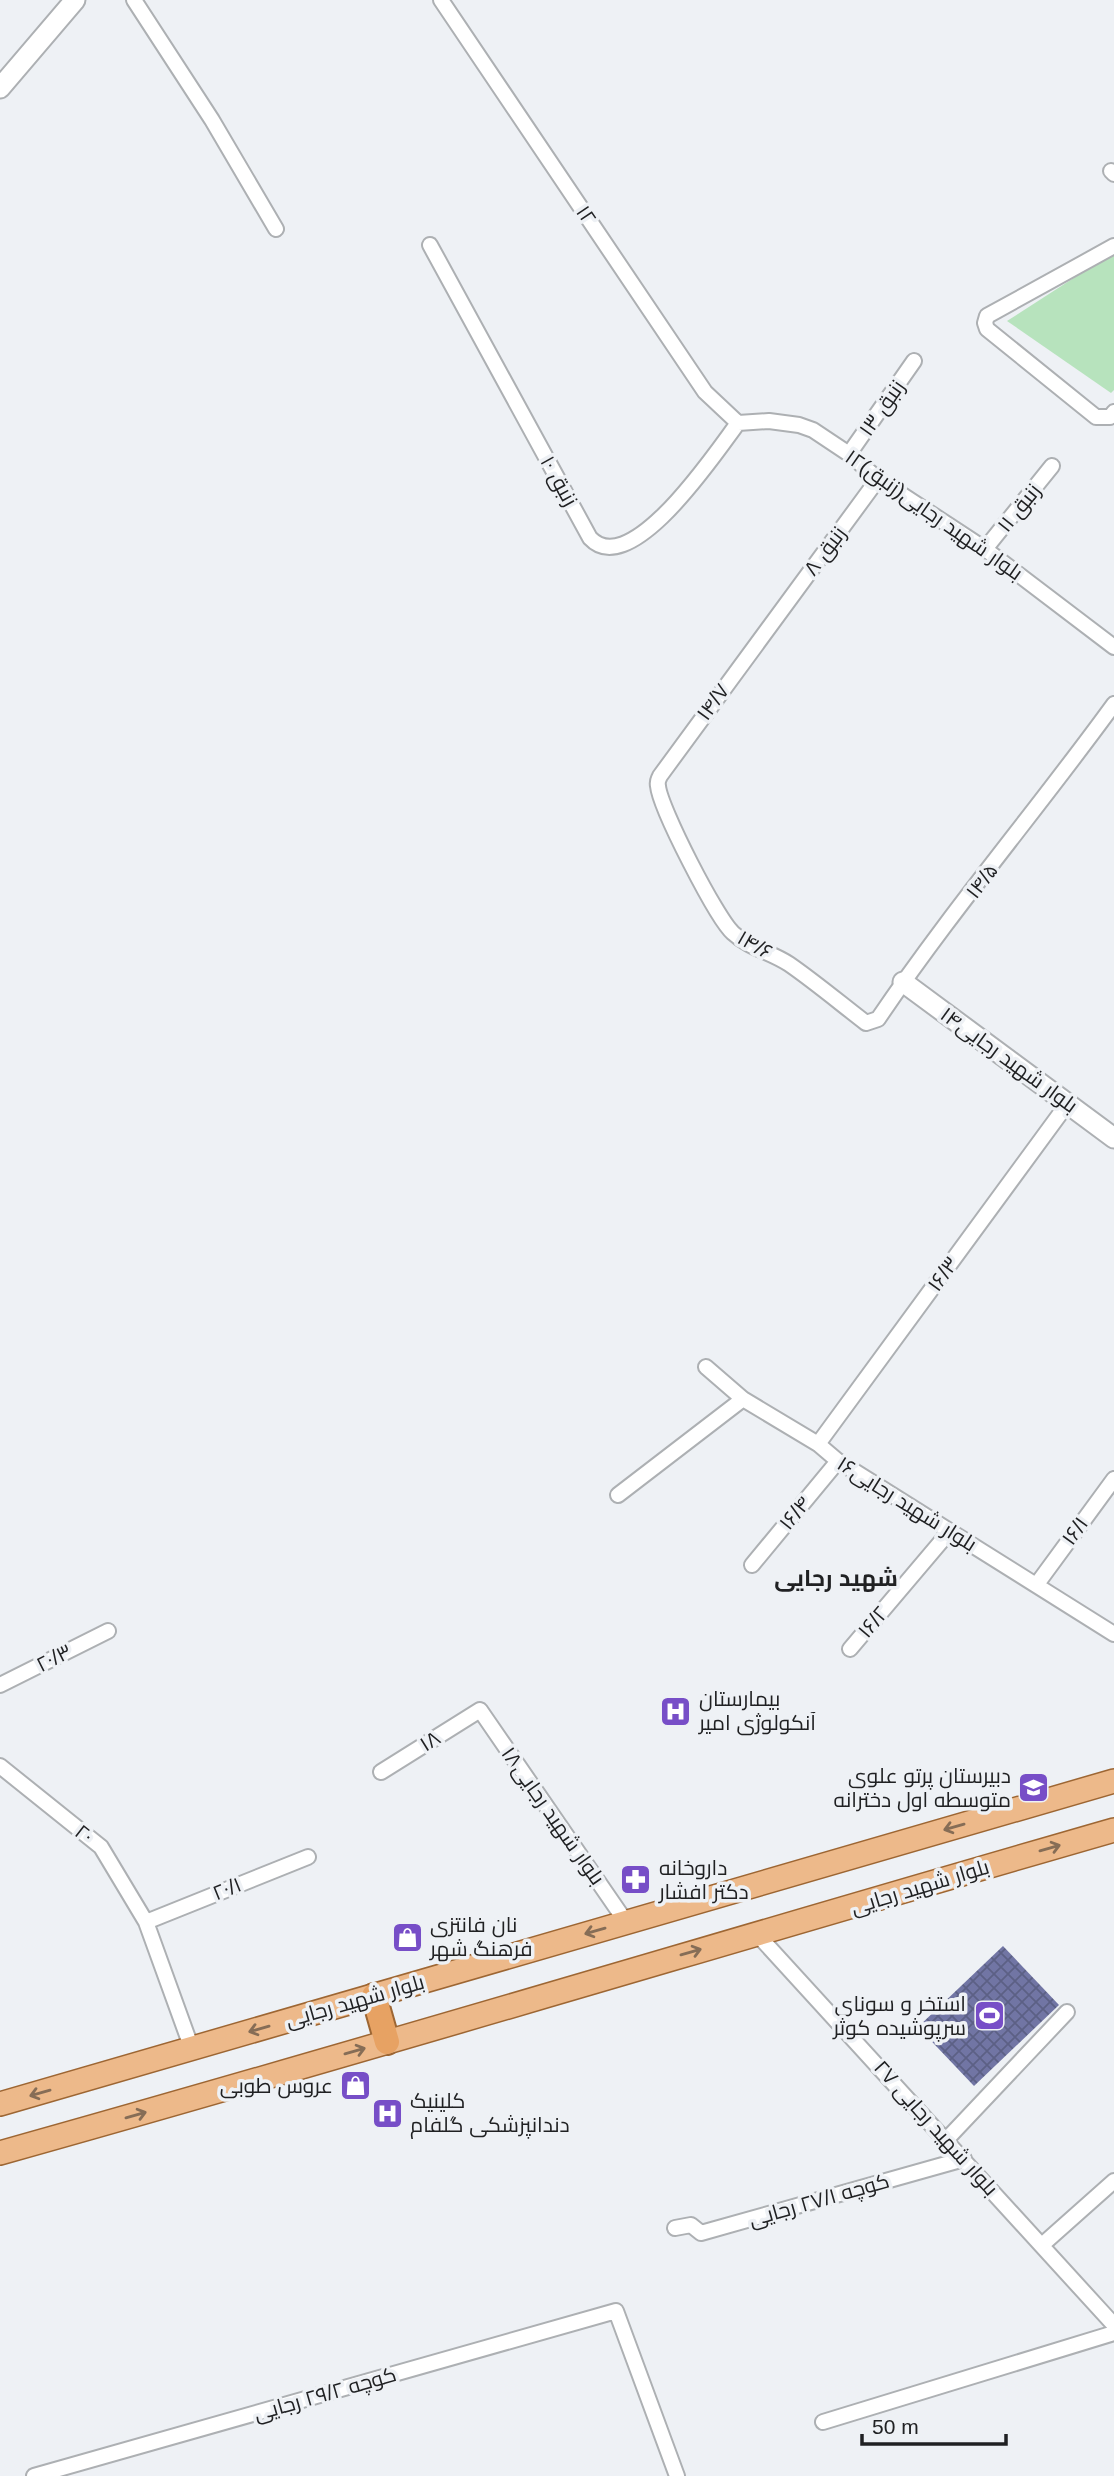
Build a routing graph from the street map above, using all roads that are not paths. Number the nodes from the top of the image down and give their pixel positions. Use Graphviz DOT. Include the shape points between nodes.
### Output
graph roads {
  1 [pos="75,0"];
  2 [pos="134,0"];
  3 [pos="441,0"];
  4 [pos="0,89"];
  5 [pos="276,229"];
  6 [pos="430,245"];
  7 [pos="1114,246"];
  8 [pos="914,361"];
  9 [pos="1114,412"];
  10 [pos="738,423"];
  11 [pos="849,454"];
  12 [pos="1052,466"];
  13 [pos="878,480"];
  14 [pos="985,549"];
  15 [pos="771,622"];
  16 [pos="1111,639"];
  17 [pos="1114,704"];
  18 [pos="657,783"];
  19 [pos="903,982"];
  20 [pos="1068,1103"];
  21 [pos="1114,1138"];
  22 [pos="706,1367"];
  23 [pos="743,1399"];
  24 [pos="818,1444"];
  25 [pos="838,1461"];
  26 [pos="1114,1479"];
  27 [pos="618,1495"];
  28 [pos="950,1531"];
  29 [pos="752,1565"];
  30 [pos="1037,1584"];
  31 [pos="108,1631"];
  32 [pos="1114,1633"];
  33 [pos="850,1649"];
  34 [pos="0,1685"];
  35 [pos="480,1710"];
  36 [pos="0,1766"];
  37 [pos="380,1772"];
  38 [pos="1114,1781"];
  39 [pos="1114,1830"];
  40 [pos="308,1857"];
  41 [pos="146,1922"];
  42 [pos="626,1922"];
  43 [pos="756,1933"];
  44 [pos="374,1996"];
  45 [pos="1067,2012"];
  46 [pos="387,2042"];
  47 [pos="192,2049"];
  48 [pos="0,2104"];
  49 [pos="947,2139"];
  50 [pos="0,2153"];
  51 [pos="964,2159"];
  52 [pos="1114,2181"];
  53 [pos="676,2228"];
  54 [pos="1042,2245"];
  55 [pos="1114,2325"];
  56 [pos="1114,2333"];
  57 [pos="823,2421"];
  58 [pos="34,2476"];
  59 [pos="677,2476"];
  1 -- 4 [label="street"];
  2 -- 5 [label="street"];
  3 -- 10 [label="street, ۱۲" via="705,392"];
  6 -- 10 [label="street, زنبق ۱۰" via="596,544 626,542 661,519"];
  7 -- 9 [label="street" via="987,316 985,323 1096,417 1110,417"];
  8 -- 11 [label="street, زنبق ۱۳"];
  10 -- 11 [label="street, ۱۲بلوار شهید رجایی(زنبق)" via="799,425"];
  11 -- 13 [label="street, ۱۲بلوار شهید رجایی(زنبق)"];
  12 -- 14 [label="street, زنبق ۱۱"];
  13 -- 14 [label="street, ۱۲بلوار شهید رجایی(زنبق)"];
  13 -- 15 [label="street, زنبق ۸"];
  14 -- 16 [label="street, ۱۲بلوار شهید رجایی(زنبق)"];
  15 -- 18 [label="street, ۱۴/۷"];
  17 -- 19 [label="street, ۱۴/۵"];
  18 -- 19 [label="street, ۱۴/۶" via="681,843 732,933 788,964 866,1023 878,1020"];
  19 -- 20 [label="street, بلوار شهید رجایی۱۴"];
  20 -- 21 [label="street, بلوار شهید رجایی۱۴"];
  20 -- 24 [label="street, ۱۶/۳"];
  22 -- 23 [label="street, بلوار شهید رجایی۱۶"];
  23 -- 24 [label="street, بلوار شهید رجایی۱۶"];
  23 -- 27 [label="street"];
  24 -- 25 [label="street, بلوار شهید رجایی۱۶"];
  25 -- 28 [label="street, بلوار شهید رجایی۱۶"];
  25 -- 29 [label="street, ۱۶/۴"];
  26 -- 30 [label="street, ۱۶/۱"];
  28 -- 30 [label="street, بلوار شهید رجایی۱۶"];
  28 -- 33 [label="street, ۱۶/۲"];
  30 -- 32 [label="street, بلوار شهید رجایی۱۶"];
  31 -- 34 [label="street, ۲۰/۳"];
  35 -- 37 [label="street, ۱۸"];
  35 -- 42 [label="street, بلوار شهید رجایی۱۸"];
  36 -- 41 [label="street, ۲۰" via="101,1847"];
  38 -- 42 [label="main road, بلوار شهید رجایی, one-way"];
  43 -- 39 [label="main road, بلوار شهید رجایی, one-way"];
  40 -- 41 [label="street, ۲۰/۱"];
  41 -- 47 [label="street, ۲۰"];
  42 -- 44 [label="main road, بلوار شهید رجایی, one-way"];
  46 -- 43 [label="main road, بلوار شهید رجایی, one-way"];
  43 -- 49 [label="street, ۲۷ بلوار شهید رجایی"];
  44 -- 46 [label="highway"];
  44 -- 47 [label="main road, بلوار شهید رجایی, one-way"];
  45 -- 49 [label="street"];
  50 -- 46 [label="main road, بلوار شهید رجایی, one-way"];
  47 -- 48 [label="main road, بلوار شهید رجایی, one-way"];
  49 -- 51 [label="street, ۲۷ بلوار شهید رجایی"];
  51 -- 53 [label="street, کوچه ۲۷/۱ رجایی" via="701,2233 691,2225"];
  51 -- 54 [label="street, ۲۷ بلوار شهید رجایی"];
  52 -- 54 [label="street"];
  54 -- 55 [label="street, ۲۷ بلوار شهید رجایی"];
  56 -- 57 [label="street"];
  58 -- 59 [label="street, کوچه ۲۹/۲ رجایی" via="615,2312"];
}
